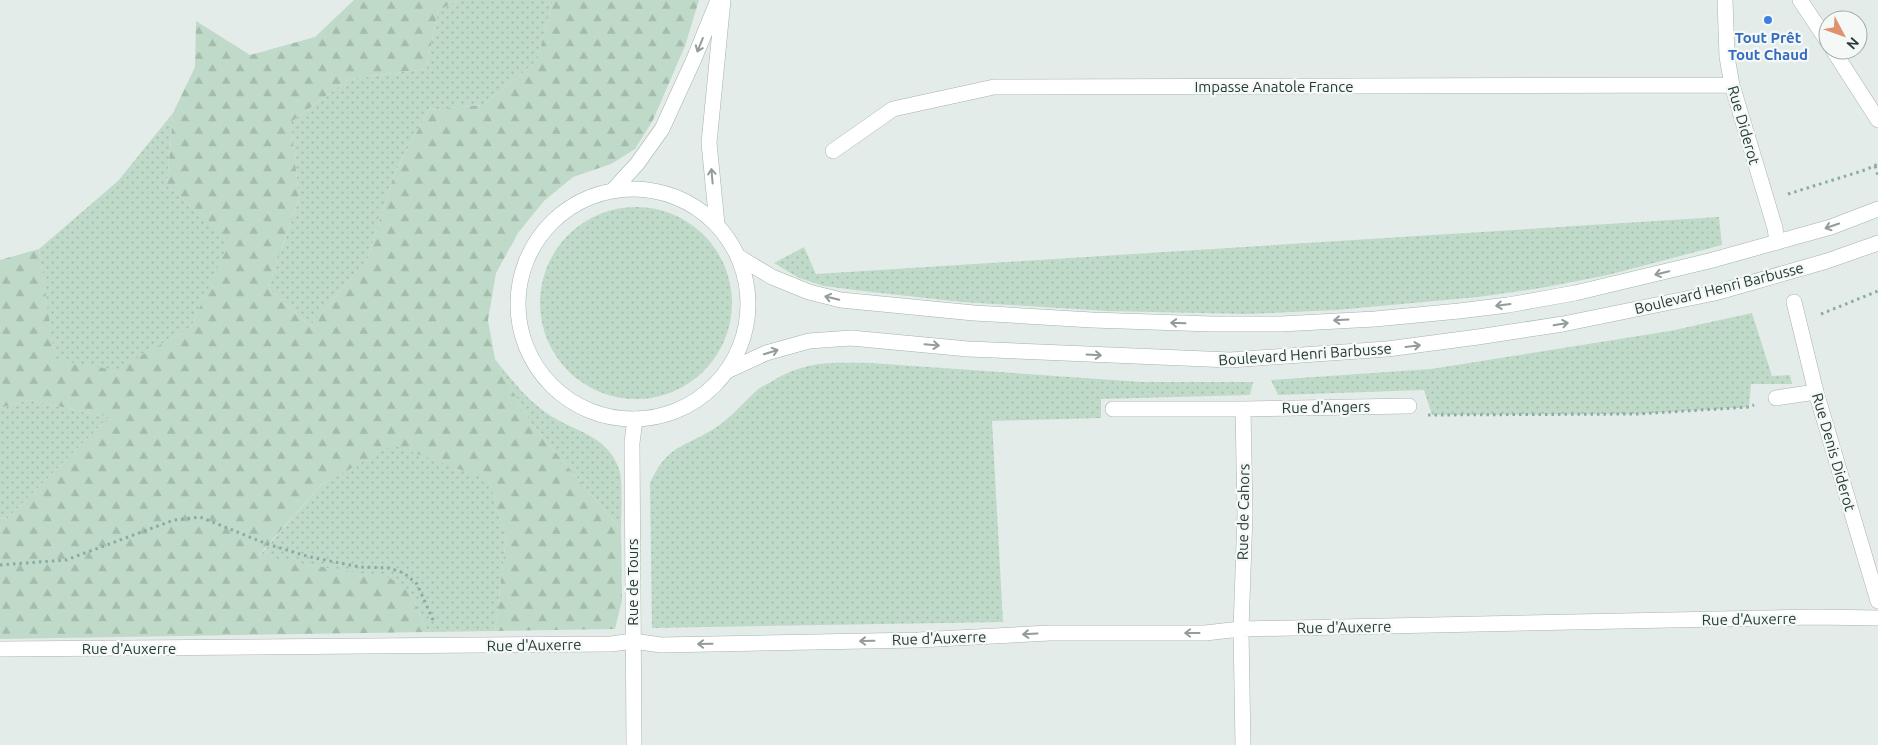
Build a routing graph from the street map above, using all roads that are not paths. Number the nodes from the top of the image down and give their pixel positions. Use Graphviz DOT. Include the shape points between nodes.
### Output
graph roads {
  1 [pos="718,0"];
  2 [pos="723,0"];
  3 [pos="1725,0"];
  4 [pos="1800,0"];
  5 [pos="1818,27"];
  6 [pos="1839,60"];
  7 [pos="1732,85"];
  8 [pos="1878,120"];
  9 [pos="833,152"];
  10 [pos="613,190"];
  11 [pos="1878,209"];
  12 [pos="717,224"];
  13 [pos="1777,242"];
  14 [pos="1878,243"];
  15 [pos="739,257"];
  16 [pos="1794,302"];
  17 [pos="727,371"];
  18 [pos="1816,392"];
  19 [pos="1776,398"];
  20 [pos="1409,406"];
  21 [pos="1113,409"];
  22 [pos="1243,409"];
  23 [pos="635,419"];
  24 [pos="1878,601"];
  25 [pos="1878,618"];
  26 [pos="1241,629"];
  27 [pos="633,641"];
  28 [pos="0,649"];
  29 [pos="634,745"];
  30 [pos="1242,745"];
  1 -- 10 [label="street, one-way" via="662,129"];
  12 -- 2 [label="street, one-way" via="709,143"];
  3 -- 7 [label="street, Rue Diderot" via="1727,57"];
  4 -- 5 [label="street"];
  6 -- 8 [label="street"];
  7 -- 9 [label="street, Impasse Anatole France" via="994,87 893,108"];
  7 -- 13 [label="street, Rue Diderot"];
  10 -- 12 [label="street" via="642,189 670,194 695,206"];
  10 -- 23 [label="street" via="568,209 535,244 524,266 519,315 523,339 548,381 587,410 610,417"];
  11 -- 13 [label="street, Boulevard Henri Barbusse, one-way" via="1831,227"];
  12 -- 15 [label="street"];
  13 -- 15 [label="street, Boulevard Henri Barbusse, one-way" via="1709,262 1508,305 1375,319 1281,324 1092,320 860,303 809,292 772,277"];
  17 -- 14 [label="street, Boulevard Henri Barbusse, one-way" via="766,353 800,344 851,338 968,349 1230,360 1387,349 1572,322 1715,293"];
  15 -- 17 [label="street" via="749,304 739,350"];
  16 -- 18 [label="street, Rue Denis Diderot"];
  17 -- 23 [label="street" via="709,391 686,406 661,416"];
  18 -- 19 [label="street"];
  18 -- 24 [label="street, Rue Denis Diderot"];
  20 -- 22 [label="street, Rue d'Angers"];
  21 -- 22 [label="street"];
  22 -- 26 [label="street, Rue de Cahors" via="1245,514"];
  23 -- 27 [label="street, Rue de Tours" via="632,443"];
  25 -- 26 [label="street, Rue d'Auxerre"];
  26 -- 27 [label="street, Rue d'Auxerre, one-way" via="1205,634 1050,633 918,640 662,644"];
  26 -- 30 [label="street, Rue de Cahors"];
  27 -- 28 [label="street, Rue d'Auxerre" via="611,644"];
  27 -- 29 [label="street, Rue de Tours"];
}
